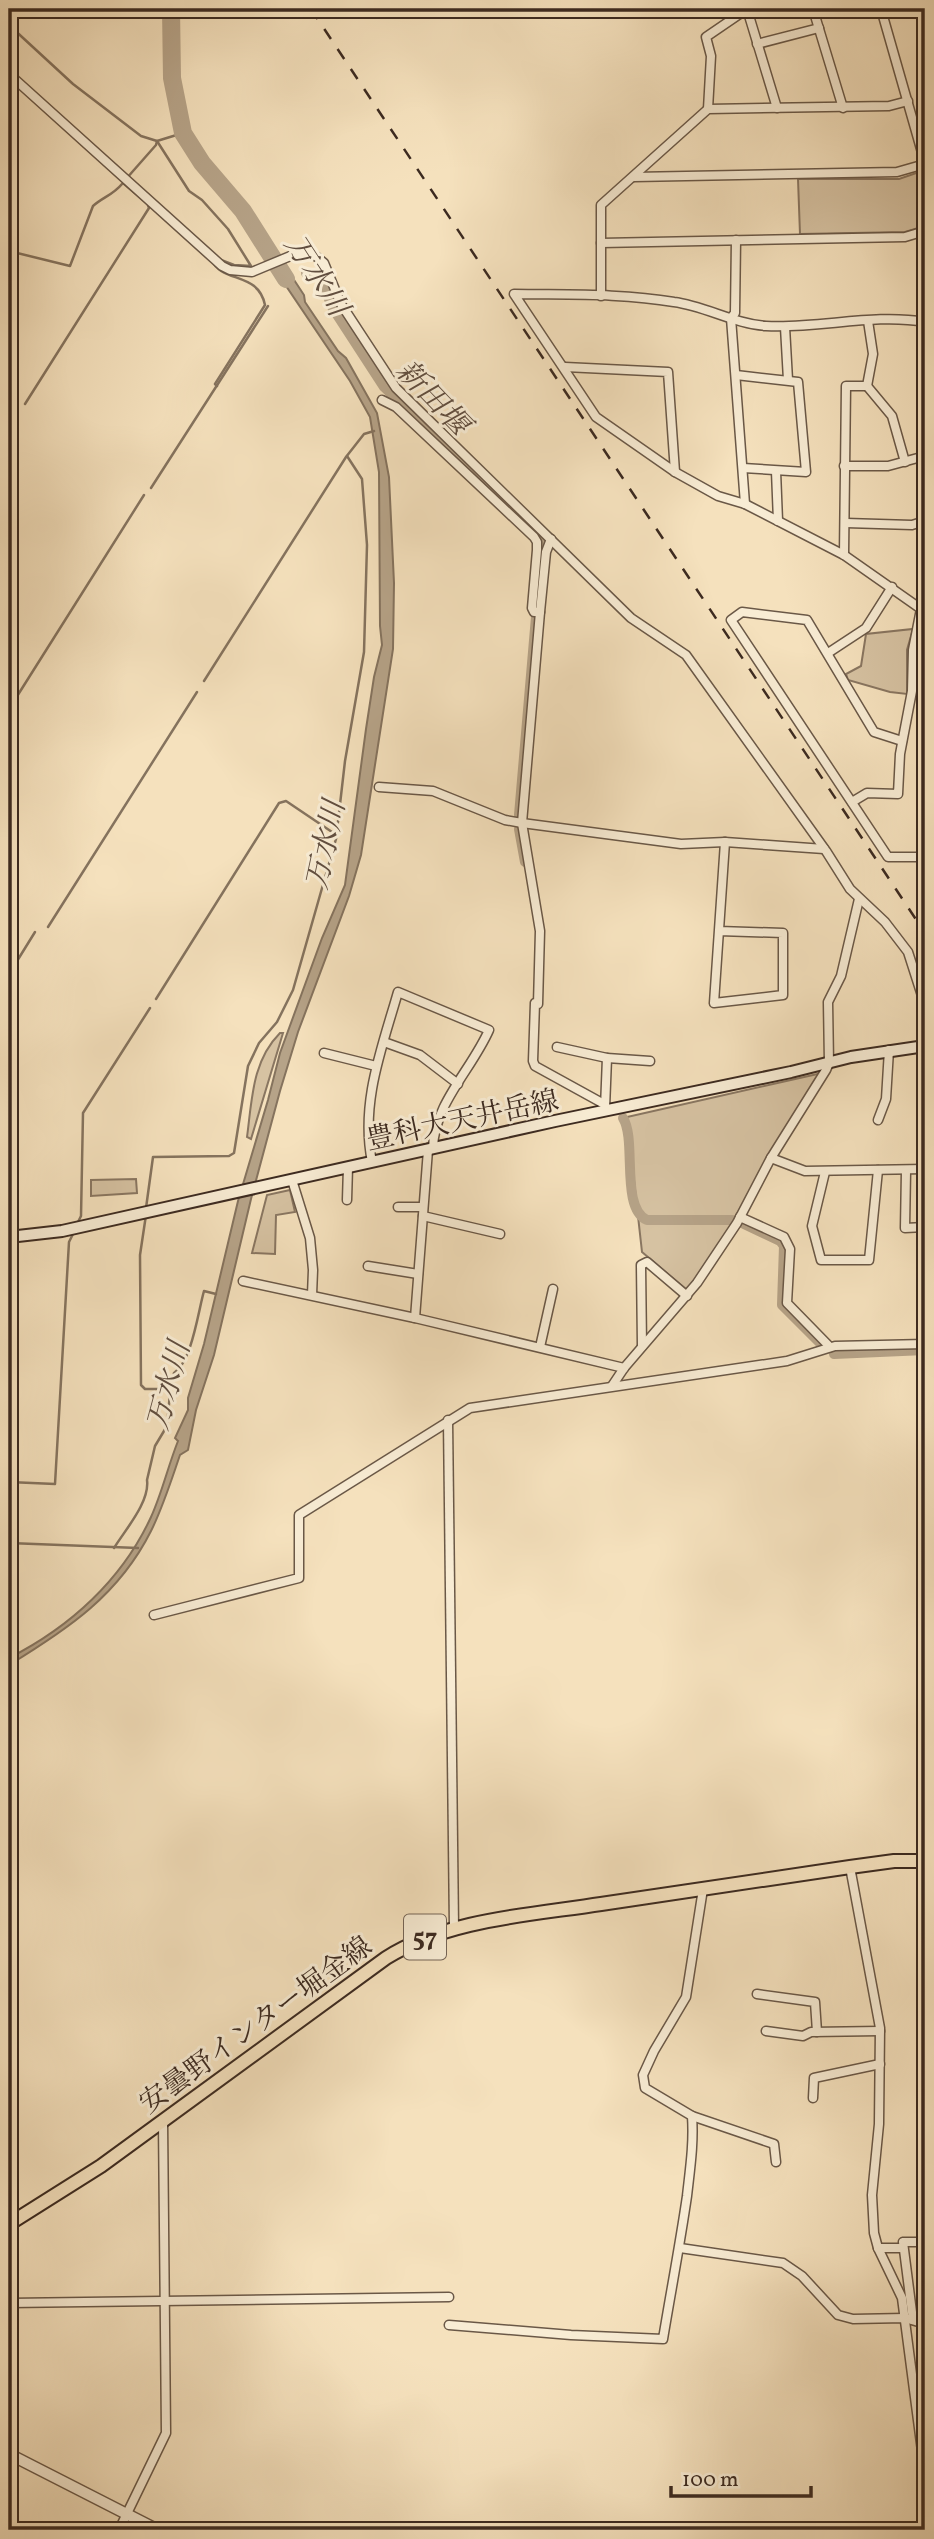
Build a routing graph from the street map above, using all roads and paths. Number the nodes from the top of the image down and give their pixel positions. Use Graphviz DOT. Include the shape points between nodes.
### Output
graph roads {
  1 [pos="747,9"];
  2 [pos="813,9"];
  3 [pos="881,9"];
  4 [pos="819,28"];
  5 [pos="757,44"];
  6 [pos="9,74"];
  7 [pos="908,101"];
  8 [pos="777,108"];
  9 [pos="843,108"];
  10 [pos="708,109"];
  11 [pos="925,164"];
  12 [pos="634,177"];
  13 [pos="925,232"];
  14 [pos="736,240"];
  15 [pos="601,243"];
  16 [pos="601,296"];
  17 [pos="732,318"];
  18 [pos="869,321"];
  19 [pos="925,322"];
  20 [pos="785,327"];
  21 [pos="565,367"];
  22 [pos="736,375"];
  23 [pos="788,380"];
  24 [pos="867,386"];
  25 [pos="382,400"];
  26 [pos="925,456"];
  27 [pos="905,462"];
  28 [pos="844,466"];
  29 [pos="743,468"];
  30 [pos="776,471"];
  31 [pos="675,472"];
  32 [pos="745,504"];
  33 [pos="778,521"];
  34 [pos="925,521"];
  35 [pos="846,523"];
  36 [pos="551,539"];
  37 [pos="542,551"];
  38 [pos="844,555"];
  39 [pos="892,587"];
  40 [pos="923,609"];
  41 [pos="828,653"];
  42 [pos="902,741"];
  43 [pos="379,787"];
  44 [pos="852,802"];
  45 [pos="522,823"];
  46 [pos="725,842"];
  47 [pos="824,849"];
  48 [pos="925,857"];
  49 [pos="859,900"];
  50 [pos="719,931"];
  51 [pos="925,1005"];
  52 [pos="384,1042"];
  53 [pos="925,1046"];
  54 [pos="557,1047"];
  55 [pos="889,1050"];
  56 [pos="324,1053"];
  57 [pos="607,1058"];
  58 [pos="650,1061"];
  59 [pos="830,1063"];
  60 [pos="376,1066"];
  61 [pos="457,1084"];
  62 [pos="605,1107"];
  63 [pos="878,1120"];
  64 [pos="431,1149"];
  65 [pos="925,1154"];
  66 [pos="771,1158"];
  67 [pos="372,1162"];
  68 [pos="348,1167"];
  69 [pos="923,1169"];
  70 [pos="878,1170"];
  71 [pos="825,1171"];
  72 [pos="906,1171"];
  73 [pos="292,1180"];
  74 [pos="347,1200"];
  75 [pos="398,1207"];
  76 [pos="423,1212"];
  77 [pos="740,1217"];
  78 [pos="925,1227"];
  79 [pos="500,1234"];
  80 [pos="9,1237"];
  81 [pos="368,1266"];
  82 [pos="418,1274"];
  83 [pos="243,1281"];
  84 [pos="553,1289"];
  85 [pos="312,1295"];
  86 [pos="687,1296"];
  87 [pos="415,1318"];
  88 [pos="925,1329"];
  89 [pos="925,1344"];
  90 [pos="540,1347"];
  91 [pos="642,1347"];
  92 [pos="830,1347"];
  93 [pos="624,1368"];
  94 [pos="612,1386"];
  95 [pos="448,1420"];
  96 [pos="154,1615"];
  97 [pos="925,1861"];
  98 [pos="850,1867"];
  99 [pos="703,1889"];
  100 [pos="454,1928"];
  101 [pos="758,1994"];
  102 [pos="766,2031"];
  103 [pos="880,2031"];
  104 [pos="817,2032"];
  105 [pos="880,2064"];
  106 [pos="813,2098"];
  107 [pos="692,2116"];
  108 [pos="163,2121"];
  109 [pos="776,2162"];
  110 [pos="9,2224"];
  111 [pos="925,2242"];
  112 [pos="680,2248"];
  113 [pos="878,2248"];
  114 [pos="902,2248"];
  115 [pos="449,2297"];
  116 [pos="166,2301"];
  117 [pos="9,2303"];
  118 [pos="909,2319"];
  119 [pos="925,2324"];
  120 [pos="449,2325"];
  121 [pos="9,2454"];
  122 [pos="925,2474"];
  123 [pos="127,2514"];
  124 [pos="119,2530"];
  125 [pos="158,2530"];
  1 -- 5 [label="street"];
  1 -- 10 [label="street" via="706,37 711,56"];
  2 -- 4 [label="street"];
  3 -- 7 [label="street"];
  4 -- 5 [label="street"];
  4 -- 9 [label="street"];
  5 -- 8 [label="street"];
  6 -- 36 [label="street" via="222,266 252,272 300,253 312,253 324,263 341,304 396,388"];
  7 -- 9 [label="street"];
  7 -- 11 [label="street"];
  8 -- 9 [label="street"];
  8 -- 10 [label="street"];
  10 -- 12 [label="street"];
  11 -- 12 [label="street" via="897,172"];
  12 -- 15 [label="street" via="601,205"];
  13 -- 14 [label="street" via="905,237"];
  14 -- 15 [label="street"];
  14 -- 17 [label="street"];
  15 -- 16 [label="street"];
  16 -- 17 [label="street" via="675,302"];
  16 -- 21 [label="street" via="514,294"];
  17 -- 20 [label="street"];
  17 -- 22 [label="street"];
  18 -- 19 [label="street"];
  18 -- 20 [label="street"];
  18 -- 24 [label="street" via="873,354"];
  20 -- 23 [label="street"];
  21 -- 31 [label="street" via="596,417"];
  21 -- 31 [label="street" via="668,372"];
  22 -- 23 [label="street"];
  22 -- 29 [label="street"];
  23 -- 30 [label="street" via="798,382 806,472"];
  24 -- 27 [label="street" via="892,416"];
  24 -- 28 [label="street" via="846,386"];
  25 -- 37 [label="street" via="396,407 534,537"];
  26 -- 27 [label="street"];
  27 -- 28 [label="street"];
  28 -- 35 [label="street"];
  29 -- 30 [label="street"];
  29 -- 32 [label="street"];
  30 -- 33 [label="street"];
  31 -- 32 [label="street" via="718,496"];
  32 -- 33 [label="street"];
  33 -- 38 [label="street"];
  34 -- 35 [label="street" via="912,525"];
  35 -- 38 [label="street"];
  36 -- 37 [label="street"];
  36 -- 47 [label="street" via="631,618 686,655"];
  37 -- 45 [label="street"];
  38 -- 39 [label="street"];
  39 -- 40 [label="street"];
  39 -- 41 [label="street" via="866,628"];
  40 -- 42 [label="street"];
  41 -- 42 [label="street" via="874,732"];
  41 -- 44 [label="street" via="807,620 742,612 731,620"];
  42 -- 44 [label="street" via="898,794 867,793"];
  43 -- 45 [label="street" via="433,791"];
  44 -- 48 [label="street" via="888,857"];
  45 -- 46 [label="street" via="681,844"];
  45 -- 62 [label="street" via="540,931 533,1061"];
  46 -- 47 [label="street"];
  46 -- 50 [label="street"];
  47 -- 49 [label="street"];
  49 -- 51 [label="street" via="885,922 908,953"];
  49 -- 59 [label="street" via="841,976 828,1002"];
  50 -- 50 [label="street" via="783,933 783,995 714,1003"];
  52 -- 60 [label="street"];
  52 -- 61 [label="street" via="420,1055"];
  52 -- 61 [label="street" via="398,992 489,1030"];
  53 -- 55 [label="main road, 豊科大天井岳線"];
  54 -- 57 [label="street"];
  55 -- 59 [label="main road, 豊科大天井岳線"];
  55 -- 63 [label="street" via="886,1099"];
  56 -- 60 [label="street"];
  57 -- 58 [label="street"];
  57 -- 62 [label="street"];
  59 -- 62 [label="main road, 豊科大天井岳線"];
  59 -- 66 [label="street"];
  60 -- 67 [label="street" via="370,1090"];
  61 -- 64 [label="street"];
  62 -- 64 [label="main road, 豊科大天井岳線"];
  64 -- 67 [label="main road, 豊科大天井岳線"];
  64 -- 76 [label="street"];
  65 -- 69 [label="street"];
  66 -- 71 [label="street" via="805,1171"];
  66 -- 77 [label="street"];
  67 -- 68 [label="main road, 豊科大天井岳線"];
  68 -- 73 [label="main road, 豊科大天井岳線"];
  68 -- 74 [label="street"];
  69 -- 72 [label="street"];
  70 -- 71 [label="street"];
  70 -- 71 [label="street" via="869,1260 821,1260 812,1226"];
  70 -- 72 [label="street"];
  72 -- 78 [label="street" via="905,1228"];
  73 -- 80 [label="main road, 豊科大天井岳線" via="62,1231"];
  73 -- 85 [label="street" via="310,1238"];
  75 -- 76 [label="street"];
  76 -- 79 [label="street"];
  76 -- 82 [label="street"];
  77 -- 86 [label="street"];
  77 -- 92 [label="street" via="783,1237 790,1249 787,1303"];
  81 -- 82 [label="street"];
  82 -- 87 [label="street"];
  83 -- 85 [label="street"];
  84 -- 90 [label="street"];
  85 -- 87 [label="street"];
  86 -- 91 [label="street"];
  86 -- 91 [label="street" via="647,1262 641,1265"];
  87 -- 90 [label="street"];
  88 -- 89 [label="street"];
  89 -- 92 [label="street"];
  90 -- 93 [label="street"];
  91 -- 93 [label="street"];
  92 -- 94 [label="street" via="787,1361"];
  93 -- 94 [label="street"];
  94 -- 95 [label="street" via="470,1408"];
  95 -- 96 [label="street" via="299,1515 299,1578"];
  95 -- 100 [label="street"];
  97 -- 98 [label="main road, 安曇野インター堀金線 / 57"];
  98 -- 99 [label="main road, 安曇野インター堀金線 / 57"];
  98 -- 103 [label="street"];
  99 -- 100 [label="main road, 安曇野インター堀金線 / 57"];
  99 -- 107 [label="street" via="686,1997 643,2075 645,2088"];
  100 -- 108 [label="main road, 安曇野インター堀金線 / 57" via="386,1958"];
  101 -- 104 [label="street" via="815,2002"];
  102 -- 104 [label="street" via="803,2036"];
  103 -- 104 [label="street"];
  103 -- 105 [label="street"];
  105 -- 106 [label="street" via="814,2078"];
  105 -- 113 [label="street" via="872,2196"];
  107 -- 109 [label="street" via="774,2144"];
  107 -- 112 [label="street" via="694,2139"];
  108 -- 110 [label="main road, 安曇野インター堀金線 / 57"];
  108 -- 116 [label="street"];
  111 -- 114 [label="street" via="903,2242"];
  112 -- 118 [label="street" via="783,2263 802,2276 838,2315"];
  112 -- 120 [label="street" via="663,2339"];
  113 -- 114 [label="street"];
  113 -- 118 [label="street"];
  114 -- 118 [label="street"];
  115 -- 116 [label="street"];
  116 -- 117 [label="street"];
  116 -- 123 [label="street" via="166,2433"];
  118 -- 119 [label="street"];
  118 -- 122 [label="street"];
  121 -- 123 [label="street"];
  123 -- 124 [label="street"];
  123 -- 125 [label="street"];
}
